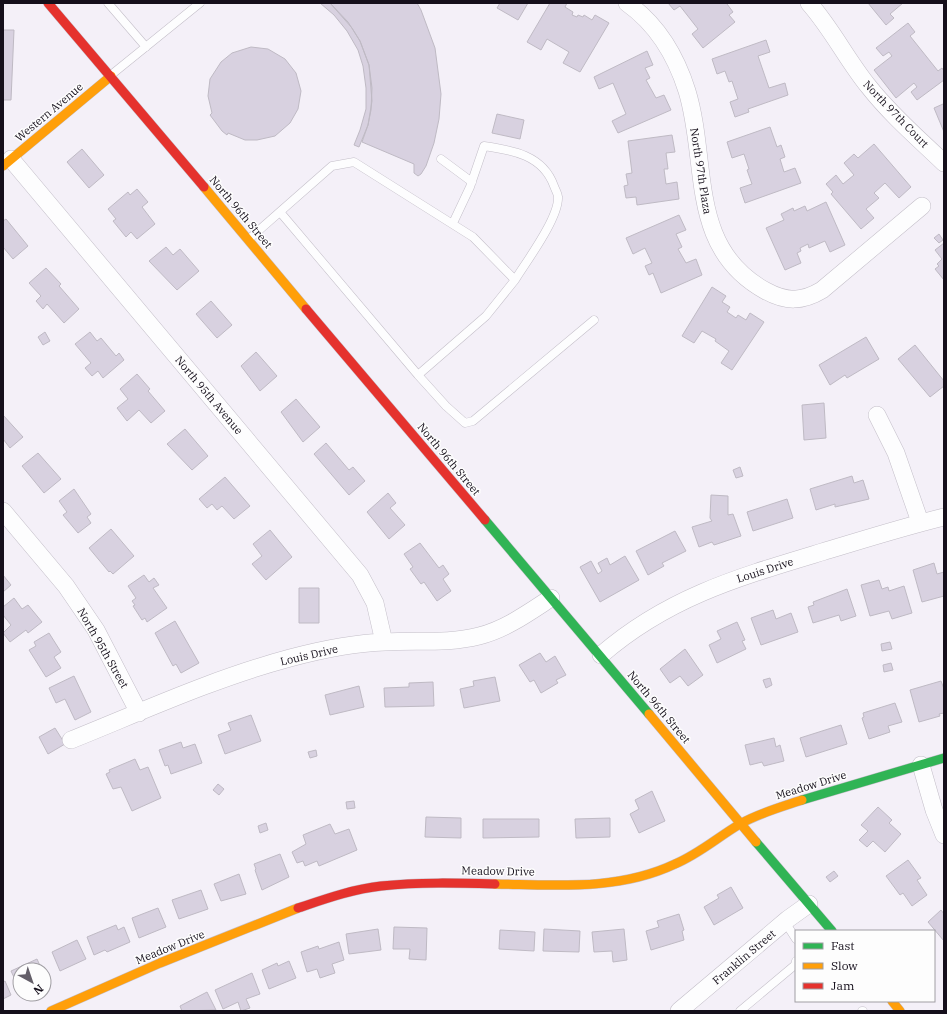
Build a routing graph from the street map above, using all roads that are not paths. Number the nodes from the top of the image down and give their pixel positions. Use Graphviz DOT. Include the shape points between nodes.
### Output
graph roads {
  1 [pos="48,3"];
  2 [pos="108,3"];
  3 [pos="200,3"];
  4 [pos="627,3"];
  5 [pos="809,3"];
  6 [pos="146,48"];
  7 [pos="111,76"];
  8 [pos="441,159"];
  9 [pos="7,163"];
  10 [pos="944,163"];
  11 [pos="472,182"];
  12 [pos="922,206"];
  13 [pos="280,212"];
  14 [pos="453,224"];
  15 [pos="248,239"];
  16 [pos="515,280"];
  17 [pos="594,320"];
  18 [pos="418,374"];
  19 [pos="877,414"];
  20 [pos="3,511"];
  21 [pos="944,517"];
  22 [pos="920,522"];
  23 [pos="550,598"];
  24 [pos="384,642"];
  25 [pos="601,655"];
  26 [pos="139,713"];
  27 [pos="71,740"];
  28 [pos="944,758"];
  29 [pos="921,765"];
  30 [pos="740,824"];
  31 [pos="944,835"];
  32 [pos="809,904"];
  33 [pos="786,922"];
  34 [pos="831,930"];
  35 [pos="795,937"];
  36 [pos="795,965"];
  37 [pos="893,1002"];
  38 [pos="51,1011"];
  39 [pos="680,1011"];
  40 [pos="740,1011"];
  41 [pos="900,1011"];
  1 -- 7 [label="street, North 96th Street"];
  2 -- 6 [label="lane"];
  3 -- 6 [label="lane"];
  4 -- 12 [label="street, North 97th Plaza" via="649,22 663,39 677,64 688,93 708,217 715,238 732,263 761,288 776,297 788,300 811,296 822,290"];
  5 -- 10 [label="street, North 97th Court" via="870,89"];
  6 -- 7 [label="lane"];
  7 -- 9 [label="street, Western Avenue"];
  7 -- 15 [label="street, North 96th Street"];
  8 -- 11 [label="lane"];
  9 -- 24 [label="street, North 95th Avenue" via="360,575 375,603"];
  11 -- 14 [label="lane"];
  11 -- 16 [label="lane" via="484,146 513,150 531,157 551,177 558,197 552,220 534,253"];
  13 -- 14 [label="lane" via="332,166 354,162"];
  13 -- 15 [label="lane"];
  13 -- 18 [label="lane"];
  14 -- 16 [label="lane" via="473,237"];
  15 -- 23 [label="street, North 96th Street"];
  16 -- 18 [label="lane" via="486,316"];
  17 -- 18 [label="lane" via="473,421 465,423"];
  19 -- 22 [label="street" via="896,453"];
  20 -- 26 [label="street, North 95th Street" via="66,586 96,630"];
  21 -- 22 [label="street, Louis Drive"];
  22 -- 25 [label="street, Louis Drive" via="709,588 658,615"];
  23 -- 24 [label="street, Louis Drive" via="508,625 478,637 450,641"];
  23 -- 25 [label="street, North 96th Street"];
  24 -- 26 [label="street, Louis Drive" via="289,658"];
  25 -- 30 [label="street, North 96th Street"];
  26 -- 27 [label="street, Louis Drive"];
  28 -- 29 [label="street, Meadow Drive"];
  29 -- 30 [label="street, Meadow Drive" via="770,810"];
  29 -- 31 [label="street"];
  30 -- 32 [label="street, North 96th Street"];
  30 -- 38 [label="street, Meadow Drive" via="674,865 648,876 620,882 580,885 425,883 380,886 340,894 160,963"];
  32 -- 33 [label="street, Franklin Street"];
  32 -- 34 [label="street, North 96th Street"];
  33 -- 35 [label="lane"];
  33 -- 39 [label="street, Franklin Street"];
  36 -- 40 [label="lane"];
  37 -- 41 [label="street"];
}
